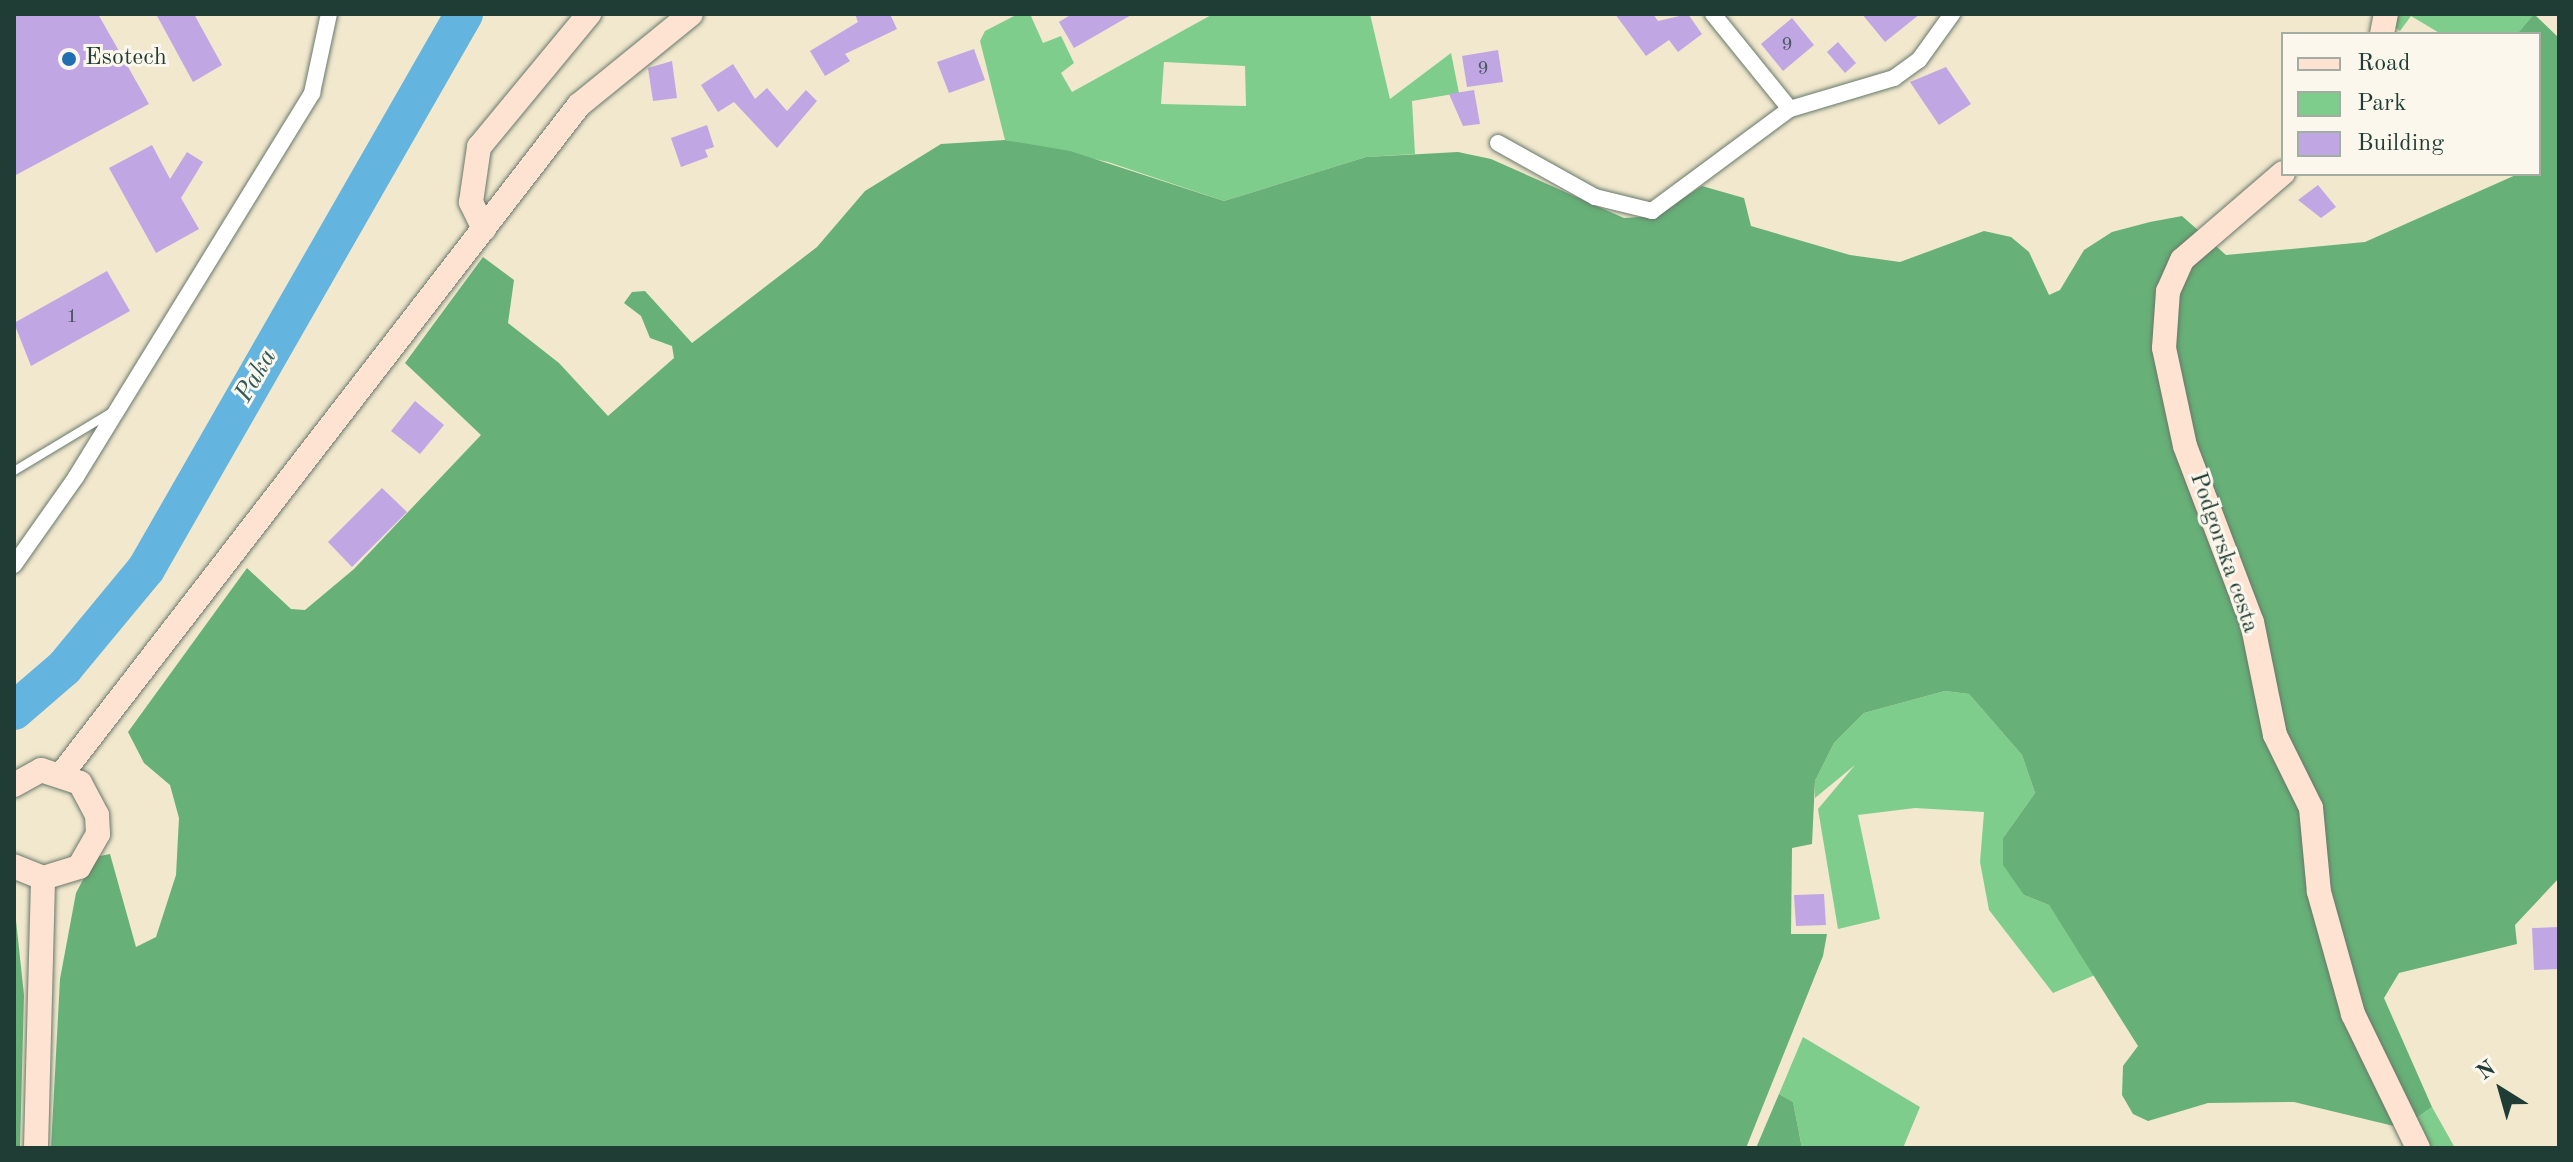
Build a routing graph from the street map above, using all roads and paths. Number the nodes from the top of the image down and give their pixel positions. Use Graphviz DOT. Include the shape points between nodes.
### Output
graph roads {
  1 [pos="329,14"];
  2 [pos="589,14"];
  3 [pos="691,14"];
  4 [pos="1713,14"];
  5 [pos="1952,14"];
  6 [pos="1790,109"];
  7 [pos="1498,143"];
  8 [pos="2281,175"];
  9 [pos="484,229"];
  10 [pos="119,408"];
  11 [pos="14,471"];
  12 [pos="14,565"];
  13 [pos="61,775"];
  14 [pos="14,785"];
  15 [pos="14,866"];
  16 [pos="43,878"];
  17 [pos="36,1148"];
  18 [pos="2418,1148"];
  1 -- 10 [label="street" via="312,93"];
  2 -- 9 [label="main road" via="479,147 471,202"];
  3 -- 9 [label="main road" via="579,105"];
  4 -- 6 [label="street"];
  5 -- 6 [label="street" via="1919,60 1894,78"];
  6 -- 7 [label="street" via="1652,211 1595,197"];
  8 -- 18 [label="main road, Podgorska cesta" via="2182,260 2168,291 2164,348 2185,446 2252,622 2275,735 2311,808 2319,892 2353,1014"];
  9 -- 13 [label="main road"];
  10 -- 11 [label="lane"];
  10 -- 12 [label="street"];
  13 -- 14 [label="main road" via="41,770"];
  13 -- 16 [label="main road" via="91,797 98,834 79,867"];
  15 -- 16 [label="main road"];
  16 -- 17 [label="main road"];
}
